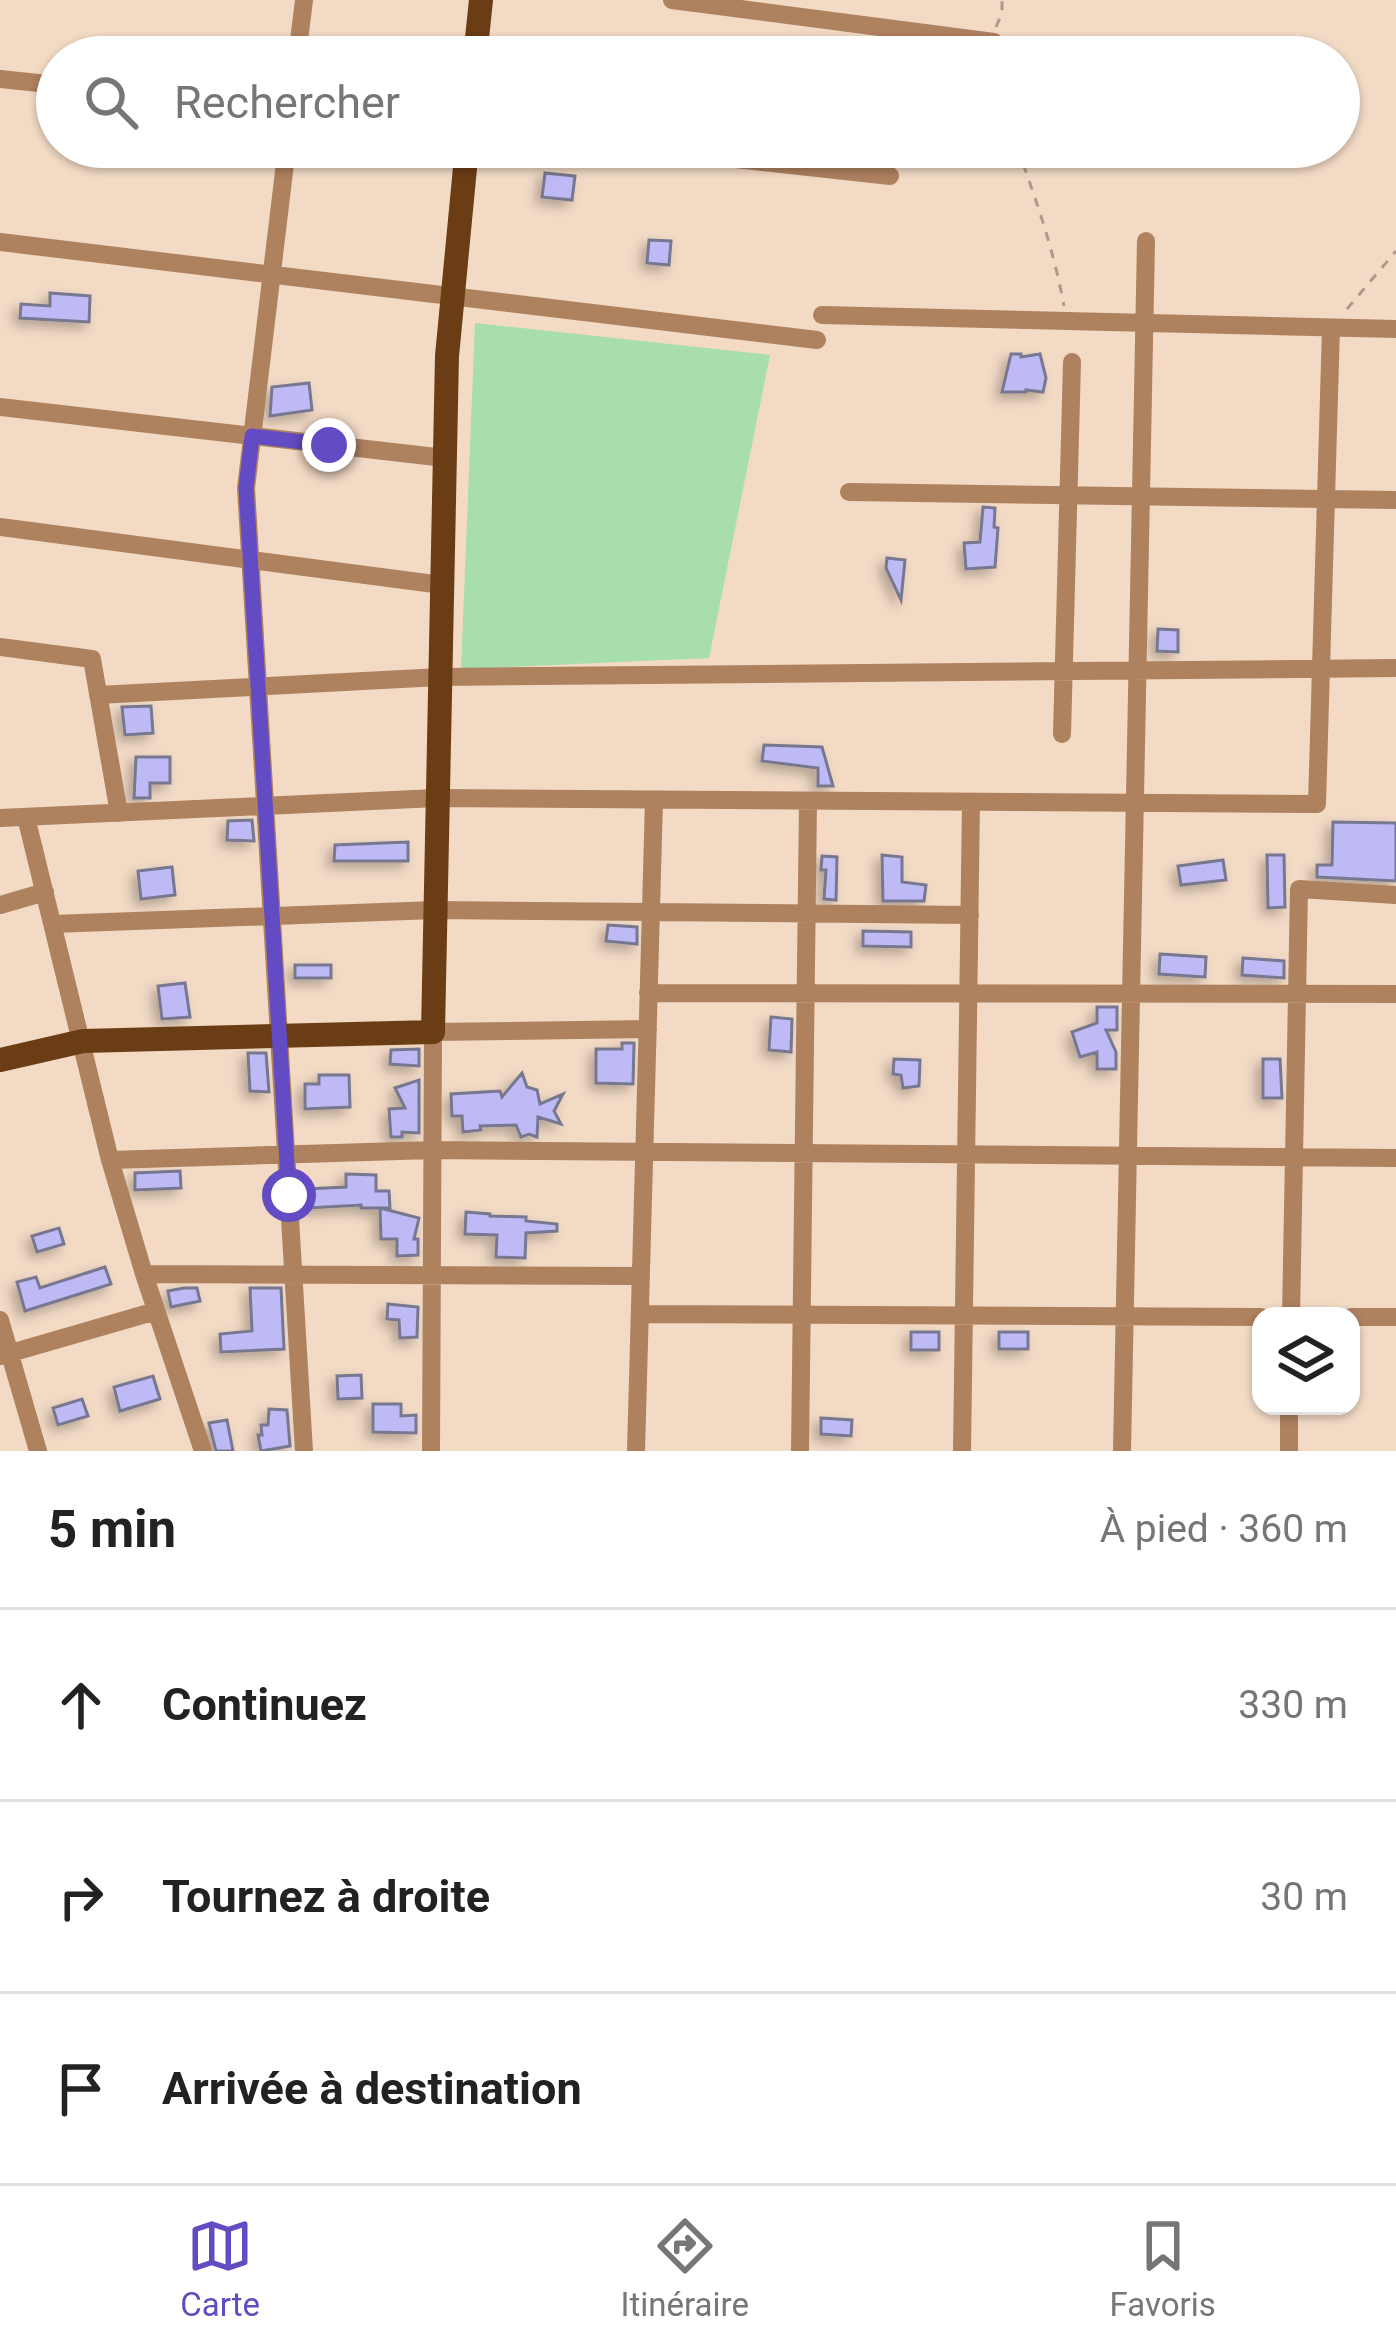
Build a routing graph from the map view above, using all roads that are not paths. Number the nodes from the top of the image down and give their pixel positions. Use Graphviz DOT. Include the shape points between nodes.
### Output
graph roads {
  1 [pos="304,0"];
  2 [pos="481,0"];
  3 [pos="672,0"];
  4 [pos="300,36"];
  5 [pos="477,36"];
  6 [pos="948,36"];
  7 [pos="0,79"];
  8 [pos="36,83"];
  9 [pos="285,168"];
  10 [pos="464,168"];
  11 [pos="817,168"];
  12 [pos="890,176"];
  13 [pos="1146,241"];
  14 [pos="0,242"];
  15 [pos="272,274"];
  16 [pos="452,296"];
  17 [pos="822,315"];
  18 [pos="1145,323"];
  19 [pos="1331,328"];
  20 [pos="1396,329"];
  21 [pos="817,340"];
  22 [pos="1072,362"];
  23 [pos="0,407"];
  24 [pos="252,436"];
  25 [pos="445,458"];
  26 [pos="850,492"];
  27 [pos="1069,495"];
  28 [pos="1141,496"];
  29 [pos="1326,499"];
  30 [pos="1396,500"];
  31 [pos="0,527"];
  32 [pos="250,560"];
  33 [pos="442,585"];
  34 [pos="0,647"];
  35 [pos="1396,668"];
  36 [pos="1321,669"];
  37 [pos="1138,671"];
  38 [pos="1064,672"];
  39 [pos="440,677"];
  40 [pos="258,687"];
  41 [pos="98,695"];
  42 [pos="1062,734"];
  43 [pos="437,798"];
  44 [pos="654,800"];
  45 [pos="808,801"];
  46 [pos="971,802"];
  47 [pos="1135,803"];
  48 [pos="265,806"];
  49 [pos="119,813"];
  50 [pos="26,817"];
  51 [pos="0,818"];
  52 [pos="44,892"];
  53 [pos="1396,895"];
  54 [pos="0,905"];
  55 [pos="435,910"];
  56 [pos="651,912"];
  57 [pos="807,914"];
  58 [pos="970,915"];
  59 [pos="272,916"];
  60 [pos="52,924"];
  61 [pos="648,993"];
  62 [pos="806,993"];
  63 [pos="968,993"];
  64 [pos="1131,994"];
  65 [pos="1297,994"];
  66 [pos="1396,994"];
  67 [pos="648,1029"];
  68 [pos="433,1032"];
  69 [pos="279,1036"];
  70 [pos="82,1041"];
  71 [pos="0,1060"];
  72 [pos="432,1150"];
  73 [pos="644,1152"];
  74 [pos="804,1153"];
  75 [pos="286,1154"];
  76 [pos="966,1155"];
  77 [pos="1128,1156"];
  78 [pos="1294,1157"];
  79 [pos="1396,1158"];
  80 [pos="110,1160"];
  81 [pos="144,1274"];
  82 [pos="293,1275"];
  83 [pos="432,1275"];
  84 [pos="641,1276"];
  85 [pos="1291,1307"];
  86 [pos="156,1311"];
  87 [pos="640,1314"];
  88 [pos="802,1315"];
  89 [pos="964,1316"];
  90 [pos="1125,1316"];
  91 [pos="1252,1317"];
  92 [pos="1360,1317"];
  93 [pos="1396,1317"];
  94 [pos="0,1320"];
  95 [pos="5,1355"];
  96 [pos="1289,1415"];
  97 [pos="38,1451"];
  98 [pos="203,1451"];
  99 [pos="304,1451"];
  100 [pos="431,1451"];
  101 [pos="636,1451"];
  102 [pos="800,1451"];
  103 [pos="962,1451"];
  104 [pos="1122,1451"];
  105 [pos="1288,1451"];
  1 -- 4 [label="street"];
  2 -- 5 [label="main road"];
  3 -- 6 [label="street"];
  7 -- 8 [label="street"];
  9 -- 15 [label="street"];
  10 -- 16 [label="main road"];
  11 -- 12 [label="street"];
  13 -- 18 [label="street"];
  14 -- 15 [label="street"];
  15 -- 16 [label="street"];
  15 -- 24 [label="street"];
  16 -- 21 [label="street"];
  16 -- 25 [label="main road"];
  17 -- 18 [label="street"];
  18 -- 19 [label="street"];
  18 -- 28 [label="street"];
  19 -- 20 [label="street"];
  19 -- 29 [label="street"];
  22 -- 27 [label="street"];
  23 -- 24 [label="street"];
  24 -- 25 [label="street"];
  24 -- 32 [label="street"];
  25 -- 33 [label="main road"];
  26 -- 27 [label="street"];
  27 -- 28 [label="street"];
  27 -- 38 [label="street"];
  28 -- 29 [label="street"];
  28 -- 37 [label="street"];
  29 -- 30 [label="street"];
  29 -- 36 [label="street"];
  31 -- 32 [label="street"];
  32 -- 33 [label="street"];
  32 -- 40 [label="street"];
  33 -- 39 [label="main road"];
  34 -- 41 [label="street" via="92,659"];
  35 -- 36 [label="street"];
  36 -- 37 [label="street"];
  36 -- 47 [label="street" via="1317,804"];
  37 -- 38 [label="street"];
  37 -- 47 [label="street"];
  38 -- 39 [label="street"];
  38 -- 42 [label="street"];
  39 -- 40 [label="street"];
  39 -- 43 [label="main road"];
  40 -- 41 [label="street"];
  40 -- 48 [label="street"];
  41 -- 49 [label="street"];
  43 -- 44 [label="street"];
  43 -- 48 [label="street"];
  43 -- 55 [label="main road"];
  44 -- 45 [label="street"];
  44 -- 56 [label="street"];
  45 -- 46 [label="street"];
  45 -- 57 [label="street"];
  46 -- 47 [label="street"];
  46 -- 58 [label="street"];
  47 -- 64 [label="street"];
  48 -- 49 [label="street"];
  48 -- 59 [label="street"];
  49 -- 50 [label="street"];
  50 -- 51 [label="street"];
  50 -- 52 [label="street"];
  52 -- 54 [label="street"];
  52 -- 60 [label="street"];
  53 -- 65 [label="street" via="1299,889"];
  55 -- 56 [label="street"];
  55 -- 59 [label="street"];
  55 -- 68 [label="main road"];
  56 -- 57 [label="street"];
  56 -- 61 [label="street"];
  57 -- 58 [label="street"];
  57 -- 62 [label="street"];
  58 -- 63 [label="street"];
  59 -- 60 [label="street"];
  59 -- 69 [label="street"];
  60 -- 70 [label="street"];
  61 -- 62 [label="street"];
  61 -- 67 [label="street"];
  62 -- 63 [label="street"];
  62 -- 74 [label="street"];
  63 -- 64 [label="street"];
  63 -- 76 [label="street"];
  64 -- 65 [label="street"];
  64 -- 77 [label="street"];
  65 -- 66 [label="street"];
  65 -- 78 [label="street"];
  67 -- 68 [label="street"];
  67 -- 73 [label="street"];
  68 -- 69 [label="main road"];
  68 -- 72 [label="street"];
  69 -- 70 [label="main road"];
  69 -- 75 [label="street"];
  70 -- 71 [label="main road"];
  70 -- 80 [label="street"];
  72 -- 73 [label="street"];
  72 -- 75 [label="street"];
  72 -- 83 [label="street"];
  73 -- 74 [label="street"];
  73 -- 84 [label="street"];
  74 -- 76 [label="street"];
  74 -- 88 [label="street"];
  75 -- 80 [label="street"];
  75 -- 82 [label="street"];
  76 -- 77 [label="street"];
  76 -- 89 [label="street"];
  77 -- 78 [label="street"];
  77 -- 90 [label="street"];
  78 -- 79 [label="street"];
  78 -- 85 [label="street"];
  80 -- 81 [label="street"];
  81 -- 82 [label="street"];
  81 -- 86 [label="street"];
  82 -- 83 [label="street"];
  82 -- 99 [label="street"];
  83 -- 84 [label="street"];
  83 -- 100 [label="street"];
  84 -- 87 [label="street"];
  86 -- 95 [label="street"];
  86 -- 98 [label="street"];
  87 -- 88 [label="street"];
  87 -- 101 [label="street"];
  88 -- 89 [label="street"];
  88 -- 102 [label="street"];
  89 -- 90 [label="street"];
  89 -- 103 [label="street"];
  90 -- 91 [label="street"];
  90 -- 104 [label="street"];
  92 -- 93 [label="street"];
  94 -- 95 [label="street"];
  95 -- 97 [label="street"];
  96 -- 105 [label="street"];
}
